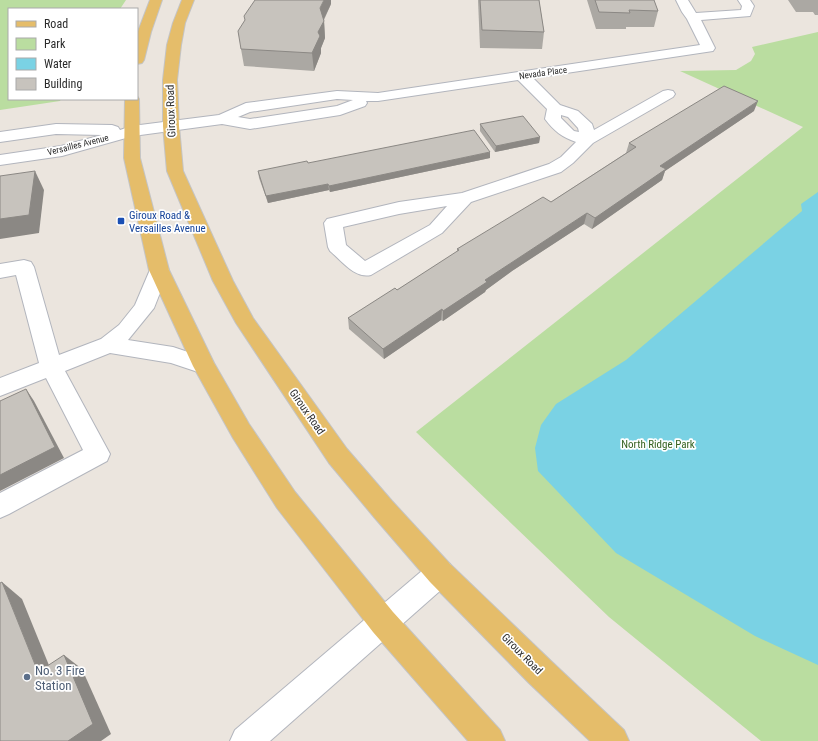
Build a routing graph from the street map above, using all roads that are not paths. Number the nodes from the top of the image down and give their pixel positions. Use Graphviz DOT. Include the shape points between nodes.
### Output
graph roads {
  1 [pos="156,0"];
  2 [pos="188,0"];
  3 [pos="682,0"];
  4 [pos="744,0"];
  5 [pos="693,17"];
  6 [pos="138,56"];
  7 [pos="522,76"];
  8 [pos="668,94"];
  9 [pos="132,100"];
  10 [pos="170,126"];
  11 [pos="132,131"];
  12 [pos="0,137"];
  13 [pos="587,140"];
  14 [pos="0,160"];
  15 [pos="465,198"];
  16 [pos="159,270"];
  17 [pos="0,271"];
  18 [pos="109,345"];
  19 [pos="51,366"];
  20 [pos="204,366"];
  21 [pos="0,387"];
  22 [pos="0,506"];
  23 [pos="440,572"];
  24 [pos="383,622"];
  25 [pos="246,741"];
  26 [pos="489,741"];
  27 [pos="613,741"];
  1 -- 6 [label="main road"];
  2 -- 10 [label="main road, Giroux Road" via="174,45 170,80"];
  3 -- 5 [label="street"];
  4 -- 5 [label="street" via="748,6 746,13"];
  5 -- 7 [label="street, Nevada Place" via="708,48"];
  7 -- 10 [label="street, Nevada Place" via="378,97 340,110 250,124 222,120"];
  7 -- 13 [label="street" via="555,108 553,119 568,134"];
  8 -- 13 [label="street"];
  9 -- 11 [label="main road"];
  10 -- 11 [label="street, Versailles Avenue"];
  10 -- 23 [label="main road, Giroux Road" via="175,171 223,282 246,323 338,456"];
  11 -- 12 [label="street, Versailles Avenue" via="56,129"];
  11 -- 14 [label="street, Versailles Avenue" via="62,151"];
  11 -- 16 [label="main road" via="132,158"];
  13 -- 15 [label="street" via="555,168"];
  15 -- 15 [label="street" via="399,208 333,223 338,247 364,270 436,229"];
  16 -- 18 [label="street" via="144,308 126,330"];
  16 -- 20 [label="main road"];
  17 -- 19 [label="street" via="24,267"];
  18 -- 19 [label="street"];
  18 -- 20 [label="street" via="173,355"];
  19 -- 21 [label="street"];
  19 -- 22 [label="street" via="98,454"];
  20 -- 24 [label="main road" via="241,431 286,500"];
  23 -- 24 [label="street"];
  23 -- 27 [label="main road, Giroux Road"];
  24 -- 25 [label="street"];
  24 -- 26 [label="main road"];
}
